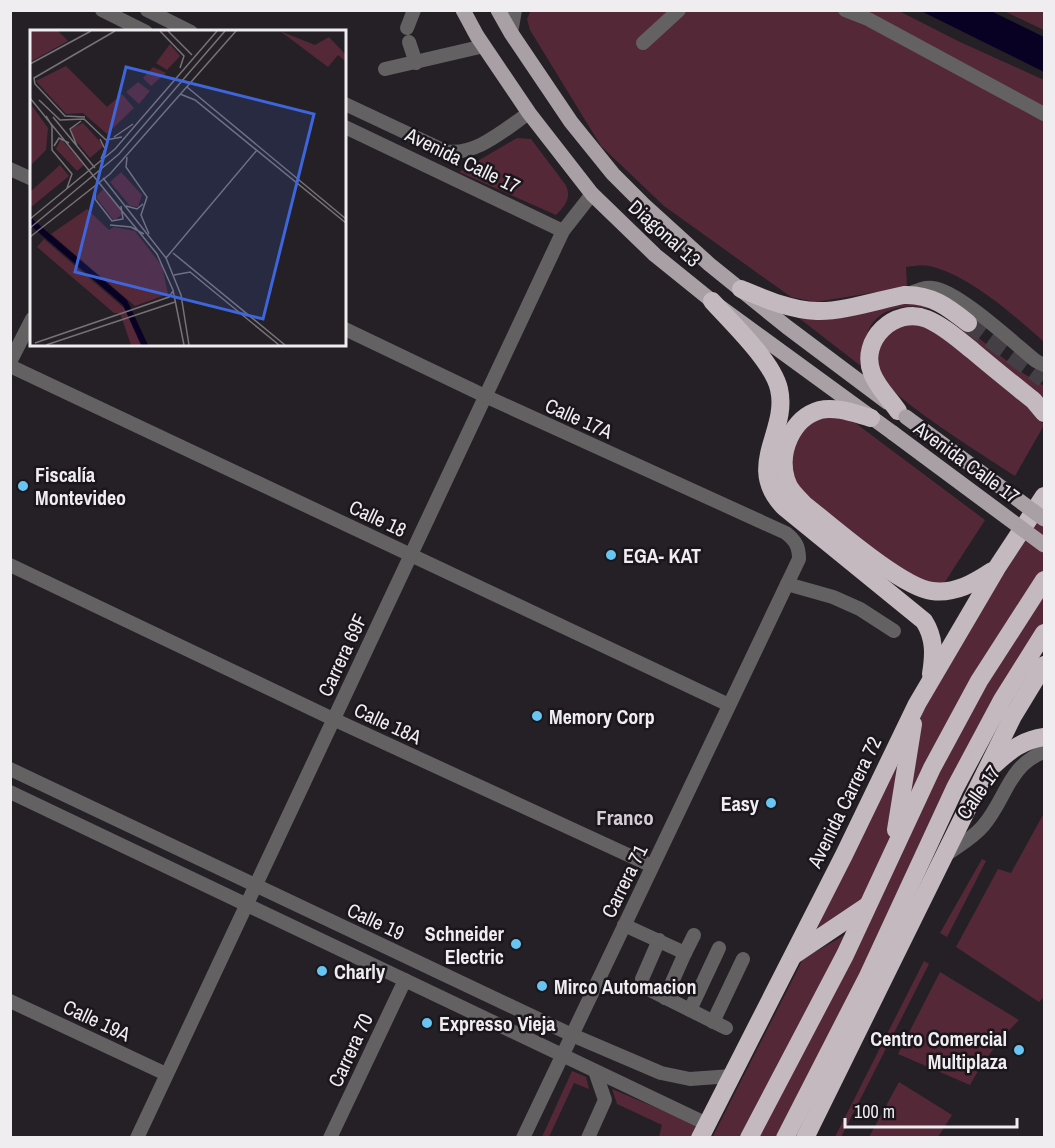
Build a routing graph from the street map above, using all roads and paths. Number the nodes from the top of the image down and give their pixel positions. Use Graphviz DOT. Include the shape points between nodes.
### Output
graph roads {
  1 [pos="102,10"];
  2 [pos="147,10"];
  3 [pos="181,10"];
  4 [pos="414,10"];
  5 [pos="463,10"];
  6 [pos="498,10"];
  7 [pos="515,10"];
  8 [pos="679,10"];
  9 [pos="845,10"];
  10 [pos="172,28"];
  11 [pos="142,30"];
  12 [pos="511,33"];
  13 [pos="644,44"];
  14 [pos="484,46"];
  15 [pos="416,63"];
  16 [pos="385,69"];
  17 [pos="346,104"];
  18 [pos="529,113"];
  19 [pos="1044,114"];
  20 [pos="346,127"];
  21 [pos="10,169"];
  22 [pos="30,178"];
  23 [pos="591,194"];
  24 [pos="563,231"];
  25 [pos="741,289"];
  26 [pos="904,295"];
  27 [pos="712,301"];
  28 [pos="968,322"];
  29 [pos="30,323"];
  30 [pos="346,329"];
  31 [pos="10,364"];
  32 [pos="1044,365"];
  33 [pos="485,396"];
  34 [pos="1044,412"];
  35 [pos="902,414"];
  36 [pos="871,417"];
  37 [pos="893,434"];
  38 [pos="1044,496"];
  39 [pos="1044,519"];
  40 [pos="796,543"];
  41 [pos="1044,545"];
  42 [pos="410,555"];
  43 [pos="10,565"];
  44 [pos="998,566"];
  45 [pos="1044,580"];
  46 [pos="787,584"];
  47 [pos="894,631"];
  48 [pos="1044,633"];
  49 [pos="1044,665"];
  50 [pos="931,679"];
  51 [pos="917,704"];
  52 [pos="729,705"];
  53 [pos="333,719"];
  54 [pos="1044,737"];
  55 [pos="1044,752"];
  56 [pos="10,769"];
  57 [pos="984,774"];
  58 [pos="10,792"];
  59 [pos="892,851"];
  60 [pos="944,856"];
  61 [pos="652,867"];
  62 [pos="254,885"];
  63 [pos="246,904"];
  64 [pos="900,905"];
  65 [pos="867,906"];
  66 [pos="624,925"];
  67 [pos="694,935"];
  68 [pos="659,940"];
  69 [pos="719,948"];
  70 [pos="686,953"];
  71 [pos="793,956"];
  72 [pos="743,959"];
  73 [pos="893,959"];
  74 [pos="405,980"];
  75 [pos="665,998"];
  76 [pos="10,1001"];
  77 [pos="690,1010"];
  78 [pos="713,1022"];
  79 [pos="726,1028"];
  80 [pos="572,1035"];
  81 [pos="562,1055"];
  82 [pos="595,1071"];
  83 [pos="166,1074"];
  84 [pos="732,1076"];
  85 [pos="704,1131"];
  86 [pos="137,1137"];
  87 [pos="330,1137"];
  88 [pos="523,1137"];
  89 [pos="588,1137"];
  90 [pos="749,1137"];
  91 [pos="786,1137"];
  92 [pos="805,1137"];
  1 -- 11 [label="street"];
  2 -- 10 [label="street"];
  3 -- 10 [label="street"];
  4 -- 15 [label="street" via="408,35"];
  5 -- 14 [label="main road, Diagonal 13"];
  6 -- 12 [label="main road, Diagonal 13"];
  7 -- 12 [label="street"];
  8 -- 13 [label="street"];
  9 -- 19 [label="street"];
  12 -- 25 [label="main road, Diagonal 13" via="571,122 613,174 656,217"];
  14 -- 15 [label="street"];
  14 -- 18 [label="main road, Diagonal 13"];
  15 -- 16 [label="street"];
  17 -- 18 [label="street, Avenida Calle 17" via="453,152 478,146"];
  18 -- 23 [label="main road, Diagonal 13"];
  20 -- 24 [label="street, Avenida Calle 17"];
  21 -- 22 [label="street"];
  23 -- 24 [label="street, Carrera 69F"];
  23 -- 27 [label="main road, Diagonal 13" via="655,255"];
  24 -- 33 [label="street, Carrera 69F"];
  25 -- 26 [label="highway" via="775,303 817,311"];
  25 -- 35 [label="main road, Diagonal 13"];
  26 -- 28 [label="highway" via="930,297"];
  26 -- 32 [label="street" via="934,288 956,296"];
  27 -- 36 [label="main road, Diagonal 13"];
  27 -- 50 [label="highway" via="766,363 779,388 780,412 767,469 772,493 924,621 933,639"];
  29 -- 31 [label="street"];
  30 -- 33 [label="street, Calle 17A"];
  31 -- 42 [label="street, Calle 18"];
  33 -- 40 [label="street, Calle 17A" via="786,533"];
  33 -- 42 [label="street, Carrera 69F"];
  34 -- 35 [label="highway" via="956,337 925,318 910,317 884,327 869,352 871,372"];
  35 -- 39 [label="main road, Avenida Calle 17, bridge"];
  36 -- 37 [label="main road, Diagonal 13"];
  36 -- 44 [label="highway" via="823,409 802,420 791,435 785,454 786,480 793,493 900,577 920,588 961,588"];
  37 -- 41 [label="main road, Avenida Calle 17, bridge"];
  38 -- 44 [label="highway, Avenida Carrera 72"];
  40 -- 46 [label="street, Carrera 71" via="799,559"];
  42 -- 52 [label="street, Calle 18"];
  42 -- 53 [label="street, Carrera 69F"];
  43 -- 53 [label="street, Calle 18A"];
  44 -- 50 [label="highway, Avenida Carrera 72"];
  45 -- 59 [label="highway" via="979,681"];
  46 -- 47 [label="street" via="833,597"];
  46 -- 52 [label="street, Carrera 71"];
  48 -- 64 [label="highway" via="973,753"];
  49 -- 57 [label="highway"];
  50 -- 51 [label="highway, Avenida Carrera 72"];
  51 -- 59 [label="highway"];
  51 -- 71 [label="highway, Avenida Carrera 72"];
  52 -- 61 [label="street, Carrera 71"];
  53 -- 61 [label="street, Calle 18A"];
  53 -- 62 [label="street, Carrera 69F"];
  54 -- 57 [label="highway" via="1017,746"];
  55 -- 60 [label="street, Calle 17" via="1019,768 982,828"];
  56 -- 62 [label="street, Calle 19"];
  57 -- 60 [label="highway"];
  58 -- 63 [label="street, Calle 19"];
  59 -- 65 [label="highway"];
  60 -- 73 [label="highway"];
  61 -- 66 [label="street, Carrera 71"];
  62 -- 63 [label="street, Carrera 69F"];
  62 -- 80 [label="street, Calle 19"];
  63 -- 74 [label="street, Calle 19"];
  63 -- 83 [label="street, Carrera 69F"];
  64 -- 73 [label="highway"];
  64 -- 91 [label="highway"];
  65 -- 71 [label="highway"];
  65 -- 90 [label="highway"];
  66 -- 68 [label="street"];
  66 -- 80 [label="street, Carrera 71"];
  67 -- 70 [label="street"];
  68 -- 70 [label="street"];
  68 -- 75 [label="street" via="642,983"];
  69 -- 77 [label="street"];
  70 -- 75 [label="street"];
  71 -- 84 [label="highway, Avenida Carrera 72"];
  72 -- 78 [label="street"];
  73 -- 92 [label="highway"];
  74 -- 81 [label="street, Calle 19"];
  74 -- 87 [label="street, Carrera 70"];
  75 -- 77 [label="street"];
  76 -- 83 [label="street, Calle 19A"];
  77 -- 78 [label="street"];
  78 -- 79 [label="street"];
  80 -- 81 [label="street, Carrera 71"];
  80 -- 84 [label="street, Calle 19" via="661,1073 690,1079"];
  81 -- 82 [label="street, Calle 19"];
  81 -- 88 [label="street, Carrera 71"];
  82 -- 85 [label="street, Calle 19"];
  82 -- 89 [label="street" via="605,1100"];
  83 -- 86 [label="street, Carrera 69F"];
  84 -- 85 [label="highway, Avenida Carrera 72"];
}
